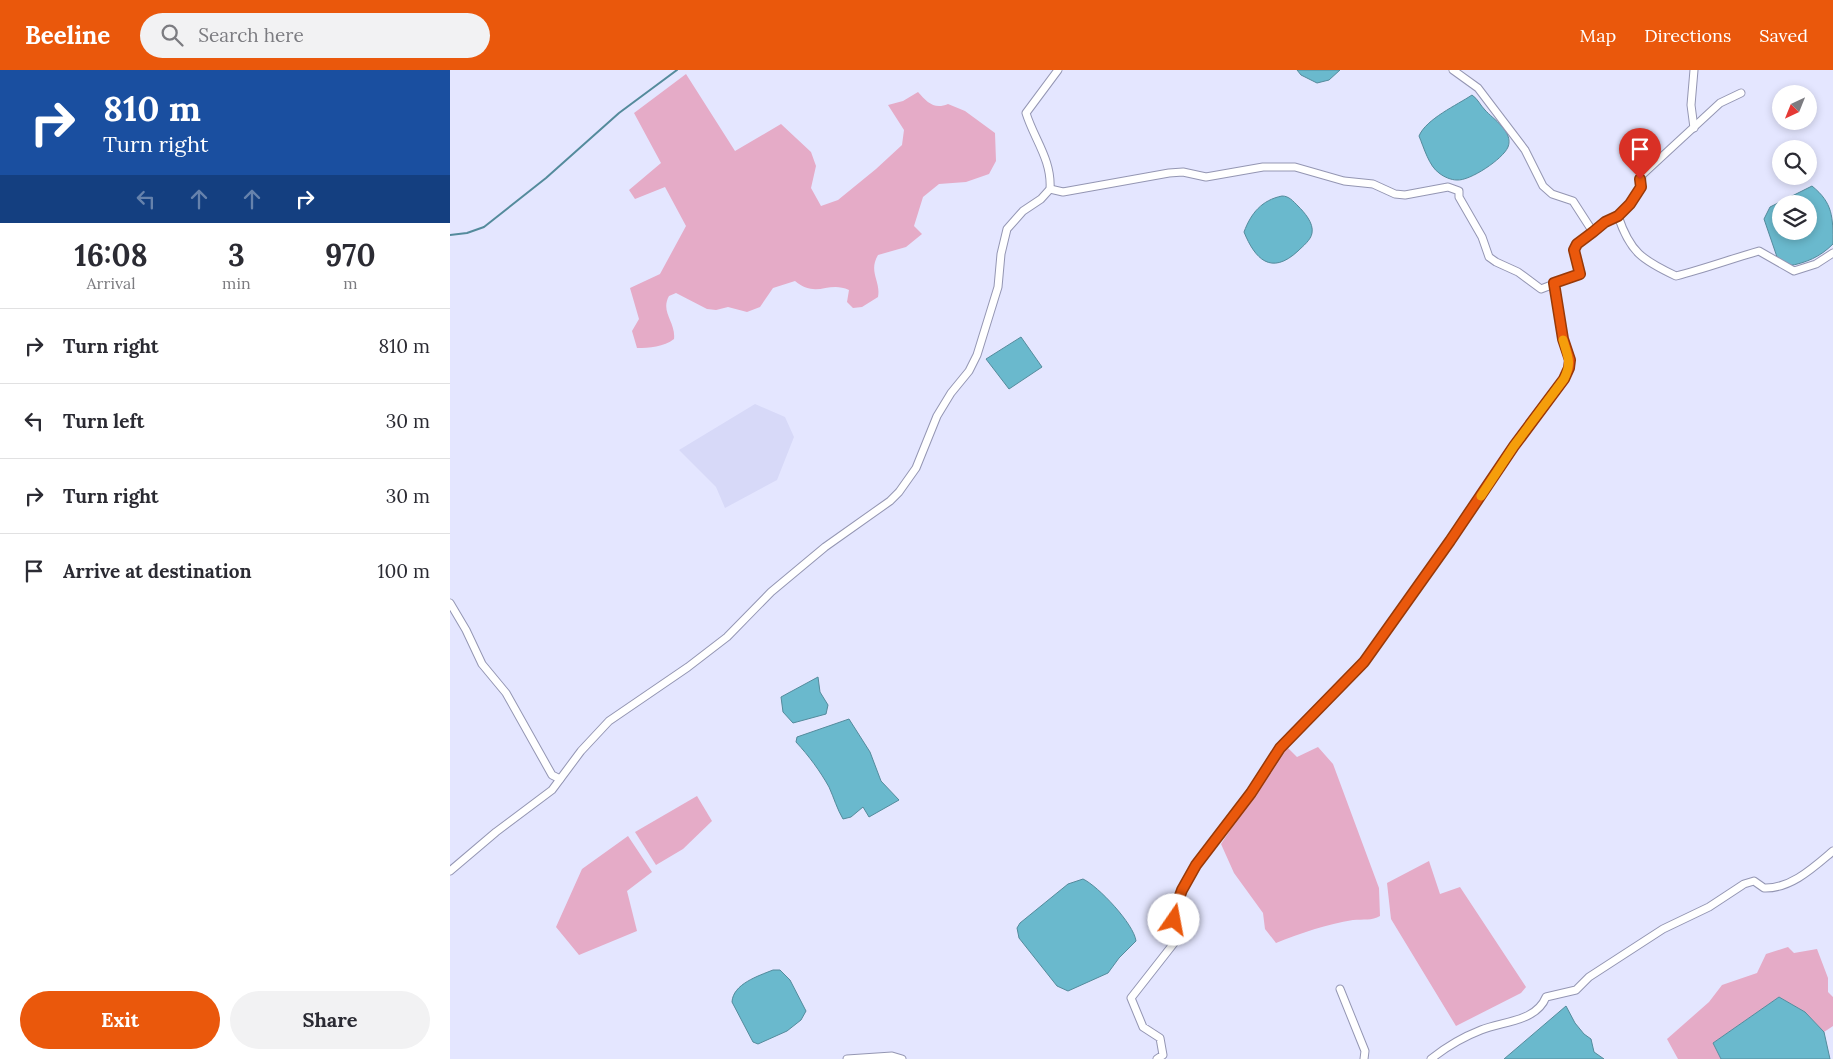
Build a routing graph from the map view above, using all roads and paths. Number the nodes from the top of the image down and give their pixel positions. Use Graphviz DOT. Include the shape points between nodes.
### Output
graph roads {
  1 [pos="1058,70"];
  2 [pos="1453,70"];
  3 [pos="1694,70"];
  4 [pos="1741,93"];
  5 [pos="1694,128"];
  6 [pos="1050,189"];
  7 [pos="1618,216"];
  8 [pos="1593,232"];
  9 [pos="1833,253"];
  10 [pos="1554,283"];
  11 [pos="450,604"];
  12 [pos="560,779"];
  13 [pos="1833,852"];
  14 [pos="450,871"];
  15 [pos="1340,990"];
  16 [pos="847,1059"];
  17 [pos="902,1059"];
  18 [pos="1157,1059"];
  19 [pos="1364,1059"];
  20 [pos="1431,1059"];
  1 -- 6 [label="street" via="1026,113 1049,167"];
  2 -- 8 [label="street" via="1478,88 1525,150 1543,186 1552,194 1573,202"];
  3 -- 5 [label="street" via="1691,105"];
  4 -- 5 [label="street" via="1720,104"];
  5 -- 7 [label="street" via="1642,175 1641,187"];
  6 -- 10 [label="street" via="1063,192 1169,173 1206,177 1263,167 1295,167 1344,181 1374,184 1395,194 1448,188 1459,191 1489,257 1541,289"];
  6 -- 12 [label="street" via="1008,228 1001,254 998,288 976,355 937,416 916,468 899,492 778,586 727,637 609,721 590,739"];
  7 -- 8 [label="street"];
  7 -- 9 [label="street" via="1631,248 1676,276 1759,251 1794,270 1816,264"];
  8 -- 10 [label="street" via="1574,250 1580,274"];
  10 -- 18 [label="street" via="1563,339 1570,360 1564,379 1364,662 1280,748 1251,793 1196,865 1182,890 1174,920 1178,938 1131,998 1143,1027 1160,1038 1163,1055"];
  11 -- 12 [label="street" via="482,664 506,693 552,776"];
  12 -- 14 [label="street" via="552,790"];
  13 -- 20 [label="street" via="1792,882 1764,888 1754,881 1744,884 1709,907 1663,929 1589,977 1576,990 1546,997 1543,1006 1526,1017 1475,1032"];
  15 -- 19 [label="street" via="1365,1051"];
  16 -- 17 [label="street" via="892,1056"];
}
